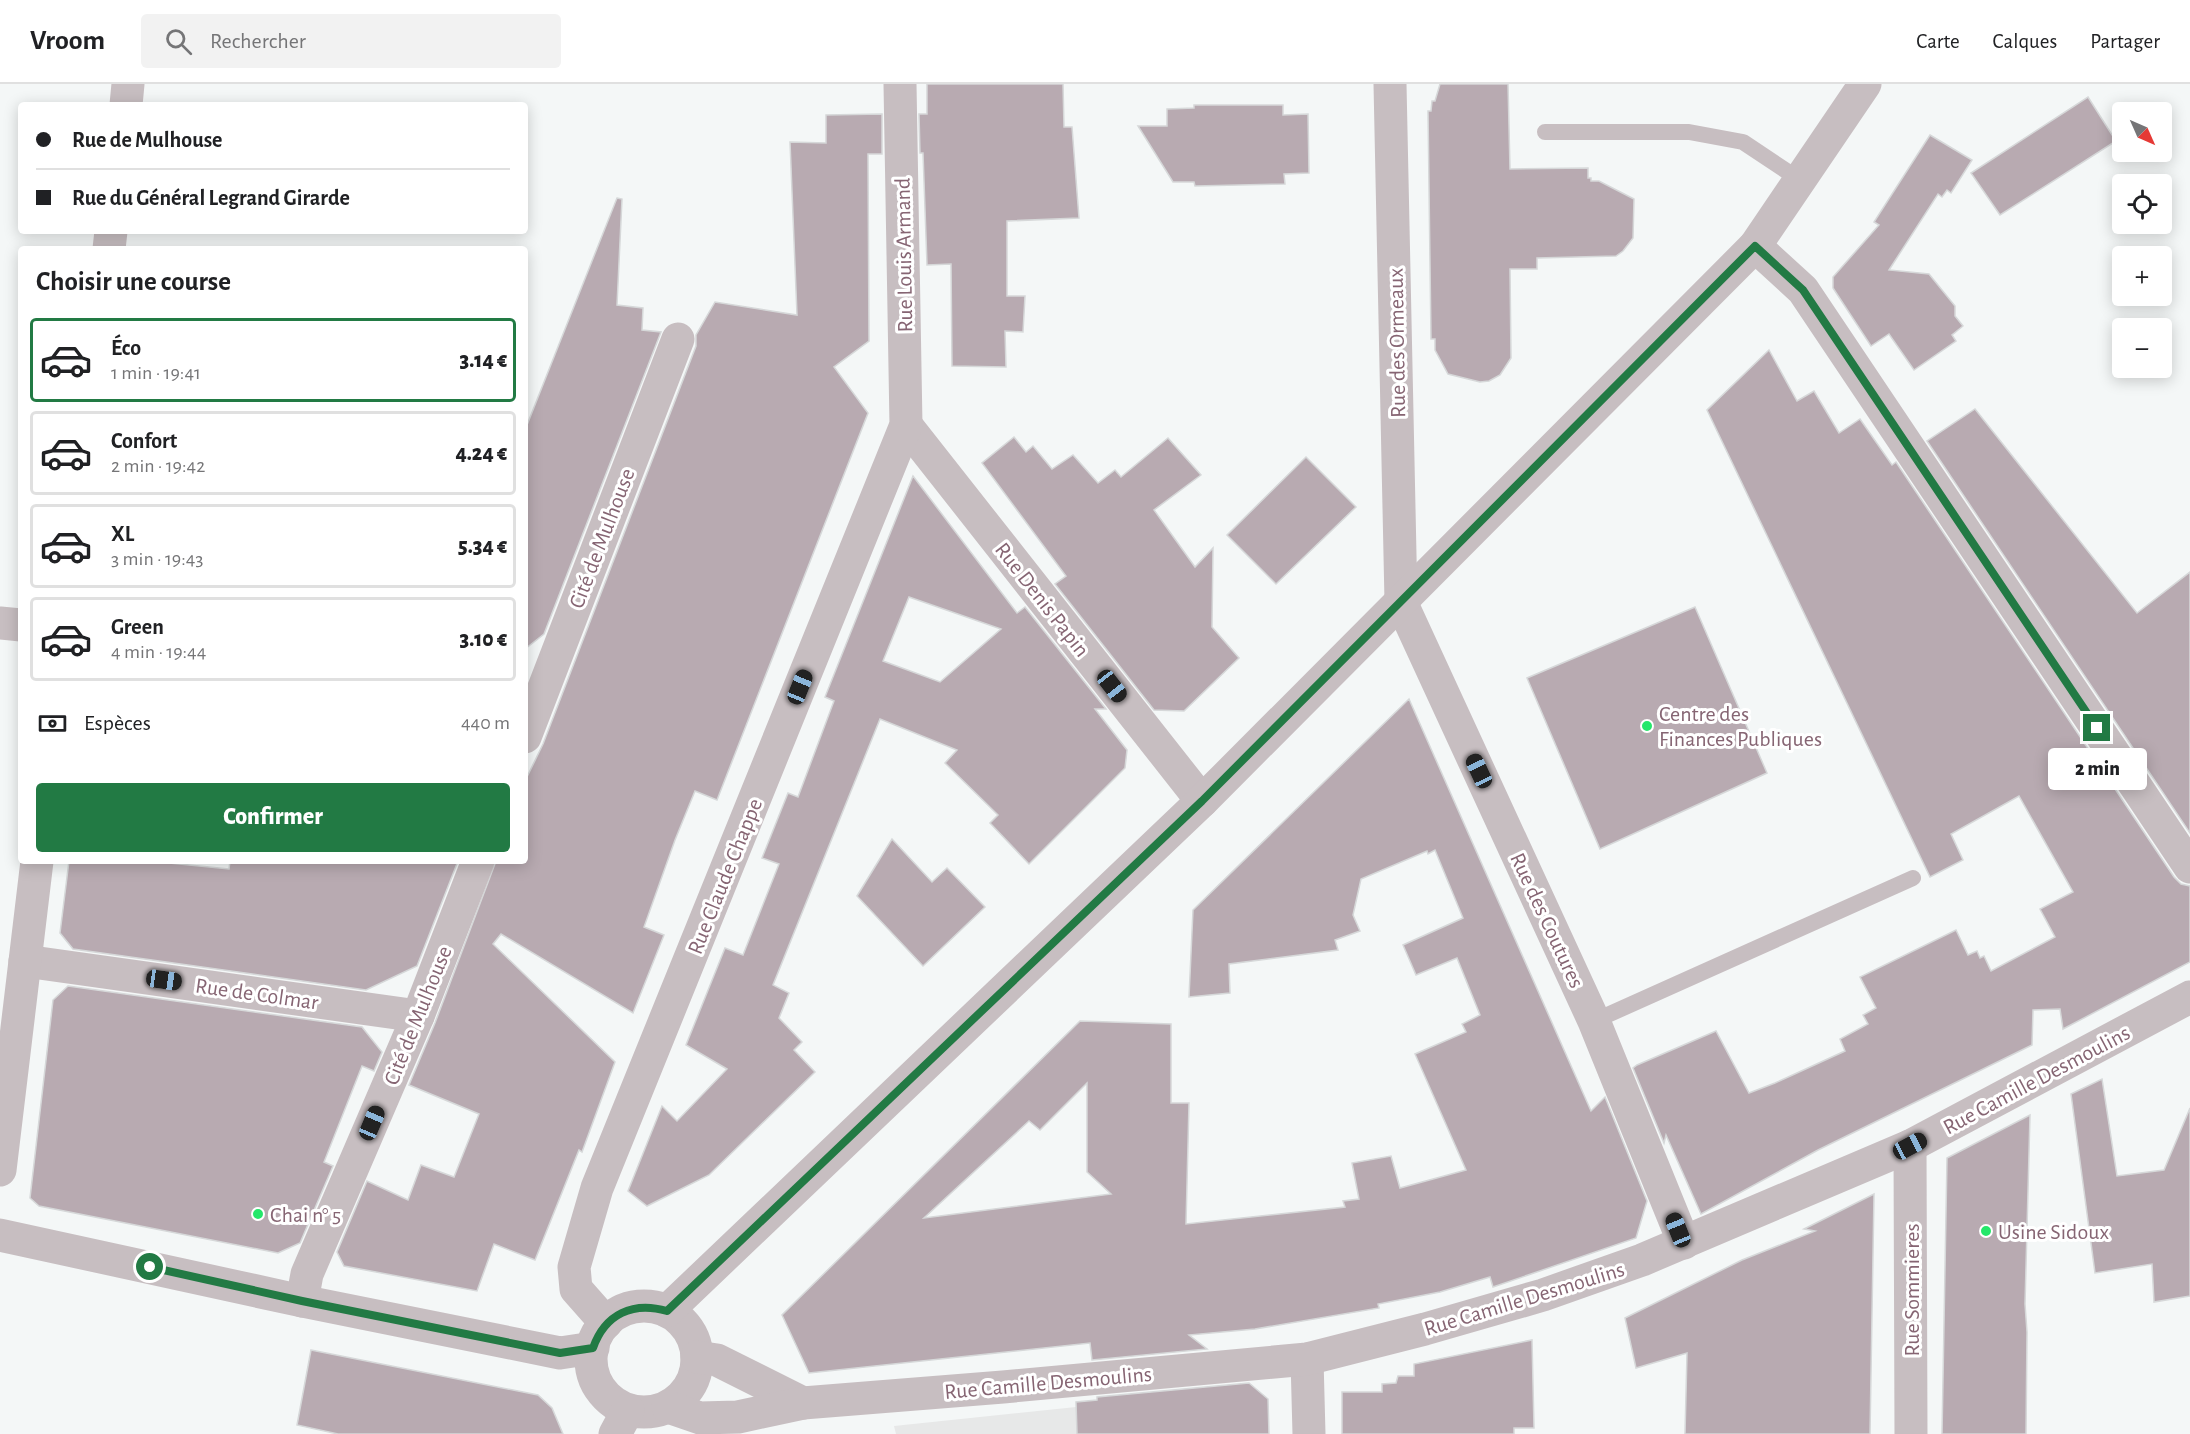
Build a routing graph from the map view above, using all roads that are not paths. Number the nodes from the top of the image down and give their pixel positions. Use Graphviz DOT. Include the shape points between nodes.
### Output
graph roads {
  1 [pos="128,84"];
  2 [pos="900,84"];
  3 [pos="1390,84"];
  4 [pos="1865,84"];
  5 [pos="126,102"];
  6 [pos="1545,132"];
  7 [pos="1800,180"];
  8 [pos="1755,246"];
  9 [pos="678,339"];
  10 [pos="906,425"];
  11 [pos="1401,602"];
  12 [pos="0,623"];
  13 [pos="18,625"];
  14 [pos="536,679"];
  15 [pos="528,721"];
  16 [pos="1202,801"];
  17 [pos="37,864"];
  18 [pos="477,864"];
  19 [pos="2190,867"];
  20 [pos="1913,878"];
  21 [pos="25,961"];
  22 [pos="2190,997"];
  23 [pos="418,1016"];
  24 [pos="1594,1021"];
  25 [pos="1910,1146"];
  26 [pos="0,1170"];
  27 [pos="0,1235"];
  28 [pos="1684,1243"];
  29 [pos="302,1301"];
  30 [pos="667,1311"];
  31 [pos="599,1336"];
  32 [pos="697,1357"];
  33 [pos="1307,1359"];
  34 [pos="803,1403"];
  35 [pos="668,1407"];
  36 [pos="622,1422"];
  37 [pos="1309,1434"];
  38 [pos="1911,1434"];
  1 -- 5 [label="street"];
  2 -- 10 [label="street, Rue Louis Armand"];
  3 -- 11 [label="street, Rue des Ormeaux"];
  4 -- 7 [label="street"];
  6 -- 7 [label="lane" via="1689,132 1743,142"];
  7 -- 8 [label="street"];
  8 -- 11 [label="street"];
  8 -- 19 [label="street" via="1803,290"];
  9 -- 14 [label="street, Cité de Mulhouse"];
  10 -- 16 [label="street, Rue Denis Papin"];
  10 -- 31 [label="street, Rue Claude Chappe" via="597,1188 574,1267 576,1289"];
  11 -- 16 [label="street"];
  11 -- 24 [label="street, Rue des Coutures"];
  12 -- 13 [label="street"];
  14 -- 15 [label="street, Cité de Mulhouse"];
  16 -- 30 [label="street"];
  17 -- 21 [label="street"];
  18 -- 23 [label="street, Cité de Mulhouse"];
  20 -- 24 [label="lane"];
  21 -- 23 [label="street, Rue de Colmar"];
  21 -- 26 [label="street"];
  22 -- 25 [label="street, Rue Camille Desmoulins"];
  23 -- 29 [label="street, Cité de Mulhouse" via="307,1274"];
  24 -- 28 [label="street, Rue des Coutures"];
  25 -- 28 [label="street, Rue Camille Desmoulins"];
  25 -- 38 [label="street, Rue Sommieres"];
  27 -- 29 [label="street"];
  28 -- 33 [label="street, Rue Camille Desmoulins" via="1544,1295"];
  29 -- 31 [label="street" via="560,1353"];
  30 -- 31 [label="street" via="634,1307 619,1313"];
  30 -- 32 [label="street" via="689,1330"];
  31 -- 36 [label="street" via="591,1364 595,1378 614,1403"];
  32 -- 34 [label="street" via="717,1360"];
  32 -- 35 [label="street" via="690,1386"];
  33 -- 34 [label="street, Rue Camille Desmoulins"];
  33 -- 37 [label="street"];
  34 -- 35 [label="street, Rue Camille Desmoulins" via="738,1418 700,1418"];
  35 -- 36 [label="street"];
}
